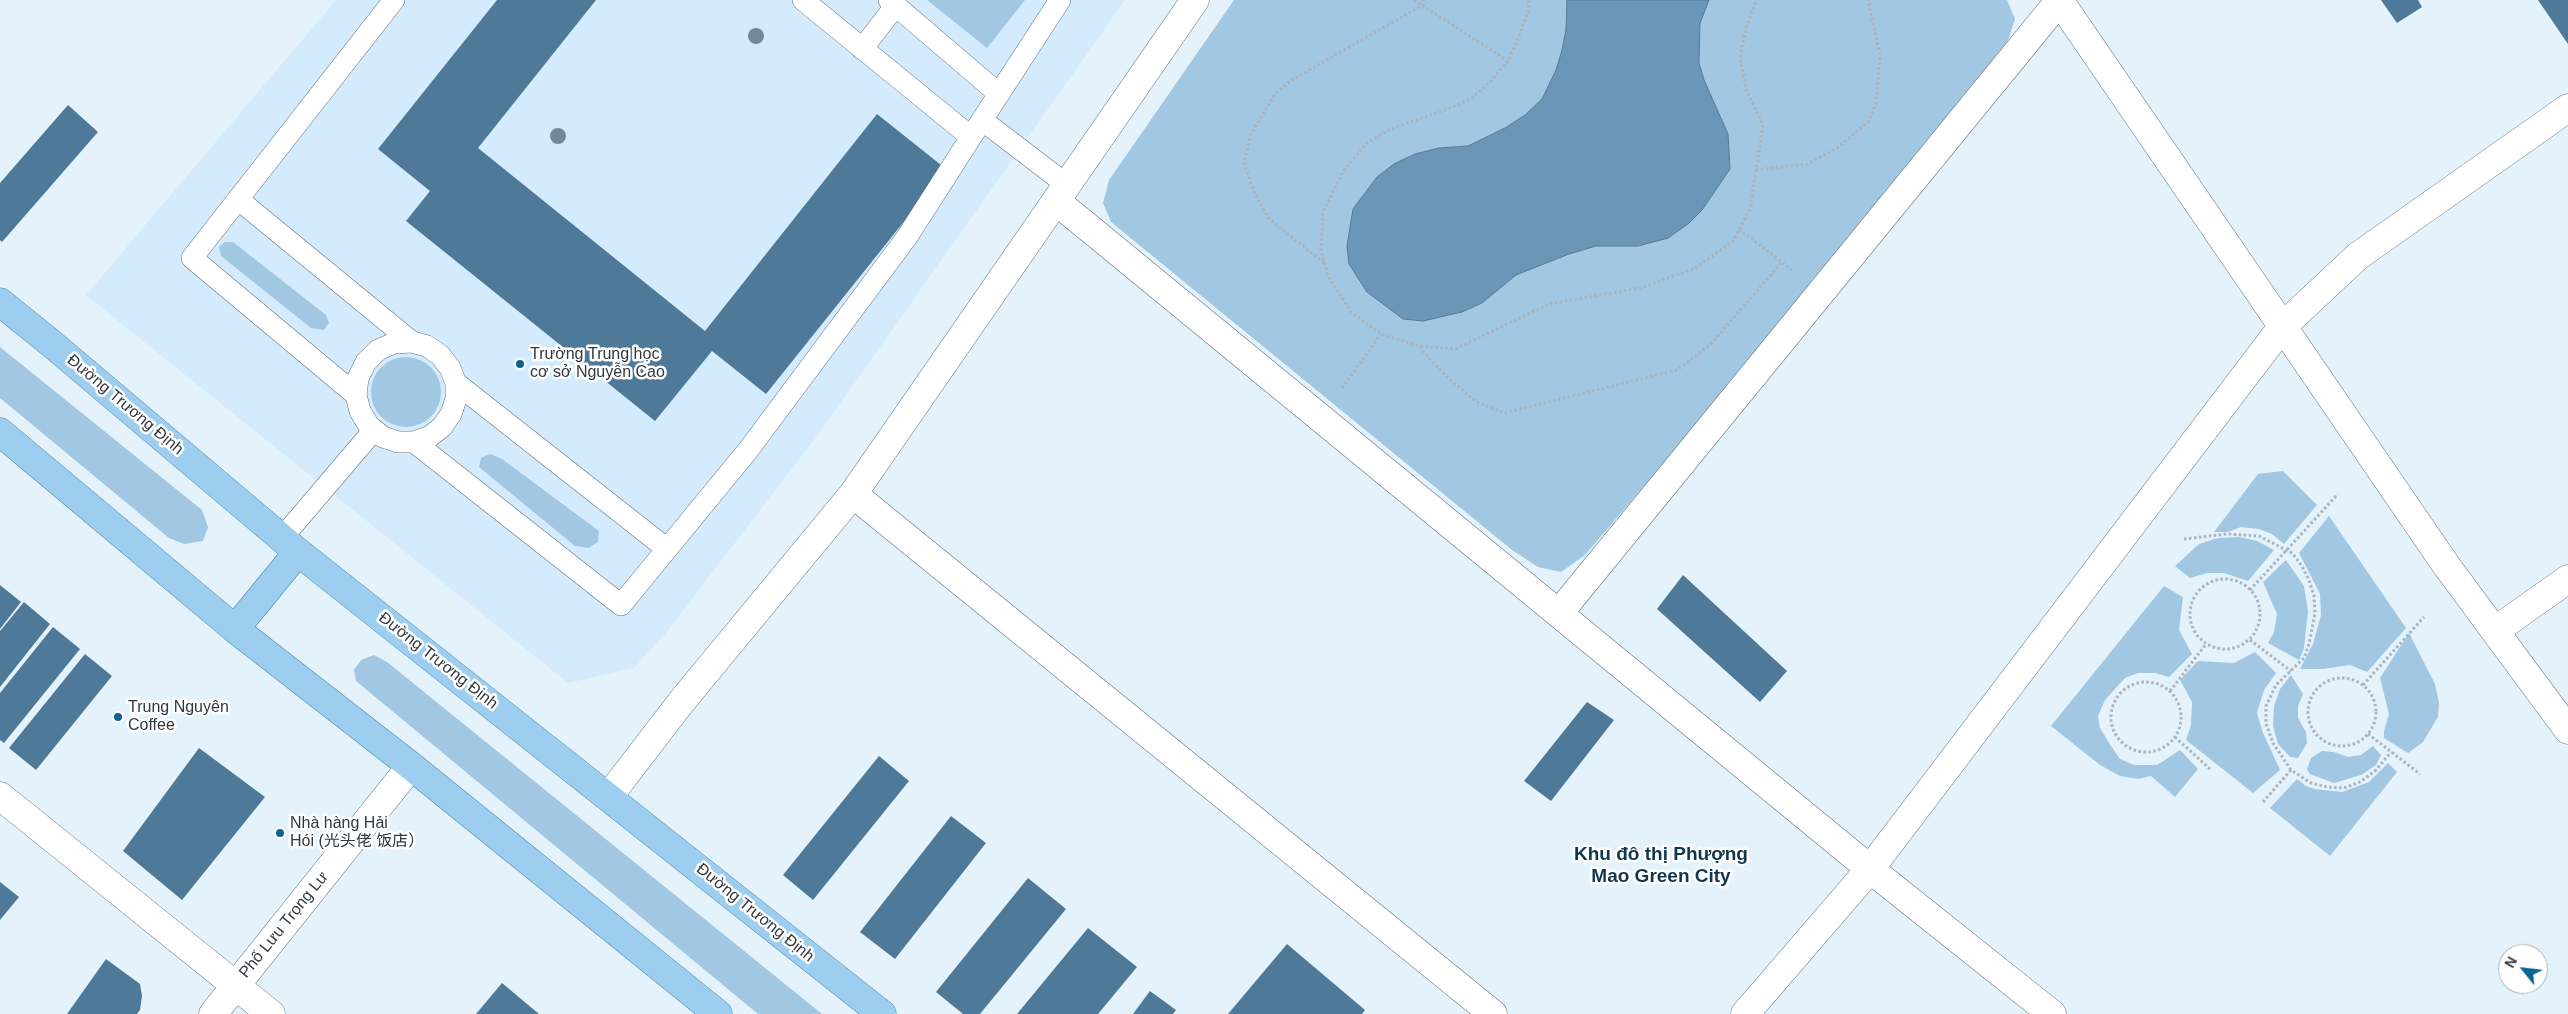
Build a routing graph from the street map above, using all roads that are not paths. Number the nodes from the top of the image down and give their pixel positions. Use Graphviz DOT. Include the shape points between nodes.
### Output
graph roads {
  1 [pos="394,0"];
  2 [pos="803,0"];
  3 [pos="1060,0"];
  4 [pos="1196,0"];
  5 [pos="2059,0"];
  6 [pos="892,3"];
  7 [pos="862,49"];
  8 [pos="999,94"];
  9 [pos="2568,108"];
  10 [pos="976,128"];
  11 [pos="1062,193"];
  12 [pos="239,200"];
  13 [pos="0,302"];
  14 [pos="2282,327"];
  15 [pos="412,342"];
  16 [pos="456,383"];
  17 [pos="356,395"];
  18 [pos="374,430"];
  19 [pos="0,432"];
  20 [pos="414,442"];
  21 [pos="853,494"];
  22 [pos="290,545"];
  23 [pos="667,549"];
  24 [pos="2568,579"];
  25 [pos="1559,613"];
  26 [pos="235,630"];
  27 [pos="2496,630"];
  28 [pos="2568,730"];
  29 [pos="411,766"];
  30 [pos="0,796"];
  31 [pos="609,796"];
  32 [pos="1870,869"];
  33 [pos="236,985"];
  34 [pos="213,1014"];
  35 [pos="271,1014"];
  36 [pos="718,1014"];
  37 [pos="882,1014"];
  38 [pos="1493,1014"];
  39 [pos="1745,1014"];
  40 [pos="2052,1014"];
  1 -- 12 [label="lane"];
  2 -- 7 [label="lane"];
  3 -- 8 [label="lane"];
  4 -- 11 [label="street"];
  5 -- 14 [label="street"];
  5 -- 25 [label="street"];
  6 -- 7 [label="lane"];
  6 -- 8 [label="lane"];
  7 -- 10 [label="lane"];
  8 -- 10 [label="lane"];
  9 -- 14 [label="street" via="2358,256"];
  10 -- 11 [label="lane"];
  10 -- 23 [label="lane" via="907,237 749,449"];
  11 -- 21 [label="street"];
  11 -- 25 [label="street"];
  12 -- 15 [label="lane"];
  12 -- 17 [label="lane" via="192,258"];
  13 -- 22 [label="main road, Đường Trương Định"];
  14 -- 27 [label="street" via="2446,565"];
  14 -- 32 [label="street"];
  15 -- 16 [label="lane" via="427,346 440,355"];
  15 -- 17 [label="lane" via="394,343 378,350 366,362 358,378"];
  16 -- 20 [label="lane" via="452,414 429,437"];
  16 -- 23 [label="lane"];
  17 -- 18 [label="lane" via="360,411"];
  18 -- 20 [label="lane" via="398,442"];
  18 -- 22 [label="lane"];
  19 -- 26 [label="main road"];
  20 -- 23 [label="lane" via="621,605"];
  21 -- 31 [label="street" via="682,701"];
  21 -- 38 [label="street"];
  22 -- 26 [label="main road"];
  22 -- 31 [label="main road, Đường Trương Định"];
  24 -- 27 [label="street"];
  25 -- 32 [label="street"];
  26 -- 29 [label="main road"];
  27 -- 28 [label="street"];
  29 -- 33 [label="street, Phố Lưu Trọng Lư"];
  29 -- 36 [label="main road"];
  30 -- 33 [label="street"];
  31 -- 37 [label="main road, Đường Trương Định"];
  32 -- 39 [label="street"];
  32 -- 40 [label="street"];
  33 -- 34 [label="street, Phố Lưu Trọng Lư"];
  33 -- 35 [label="street"];
}
